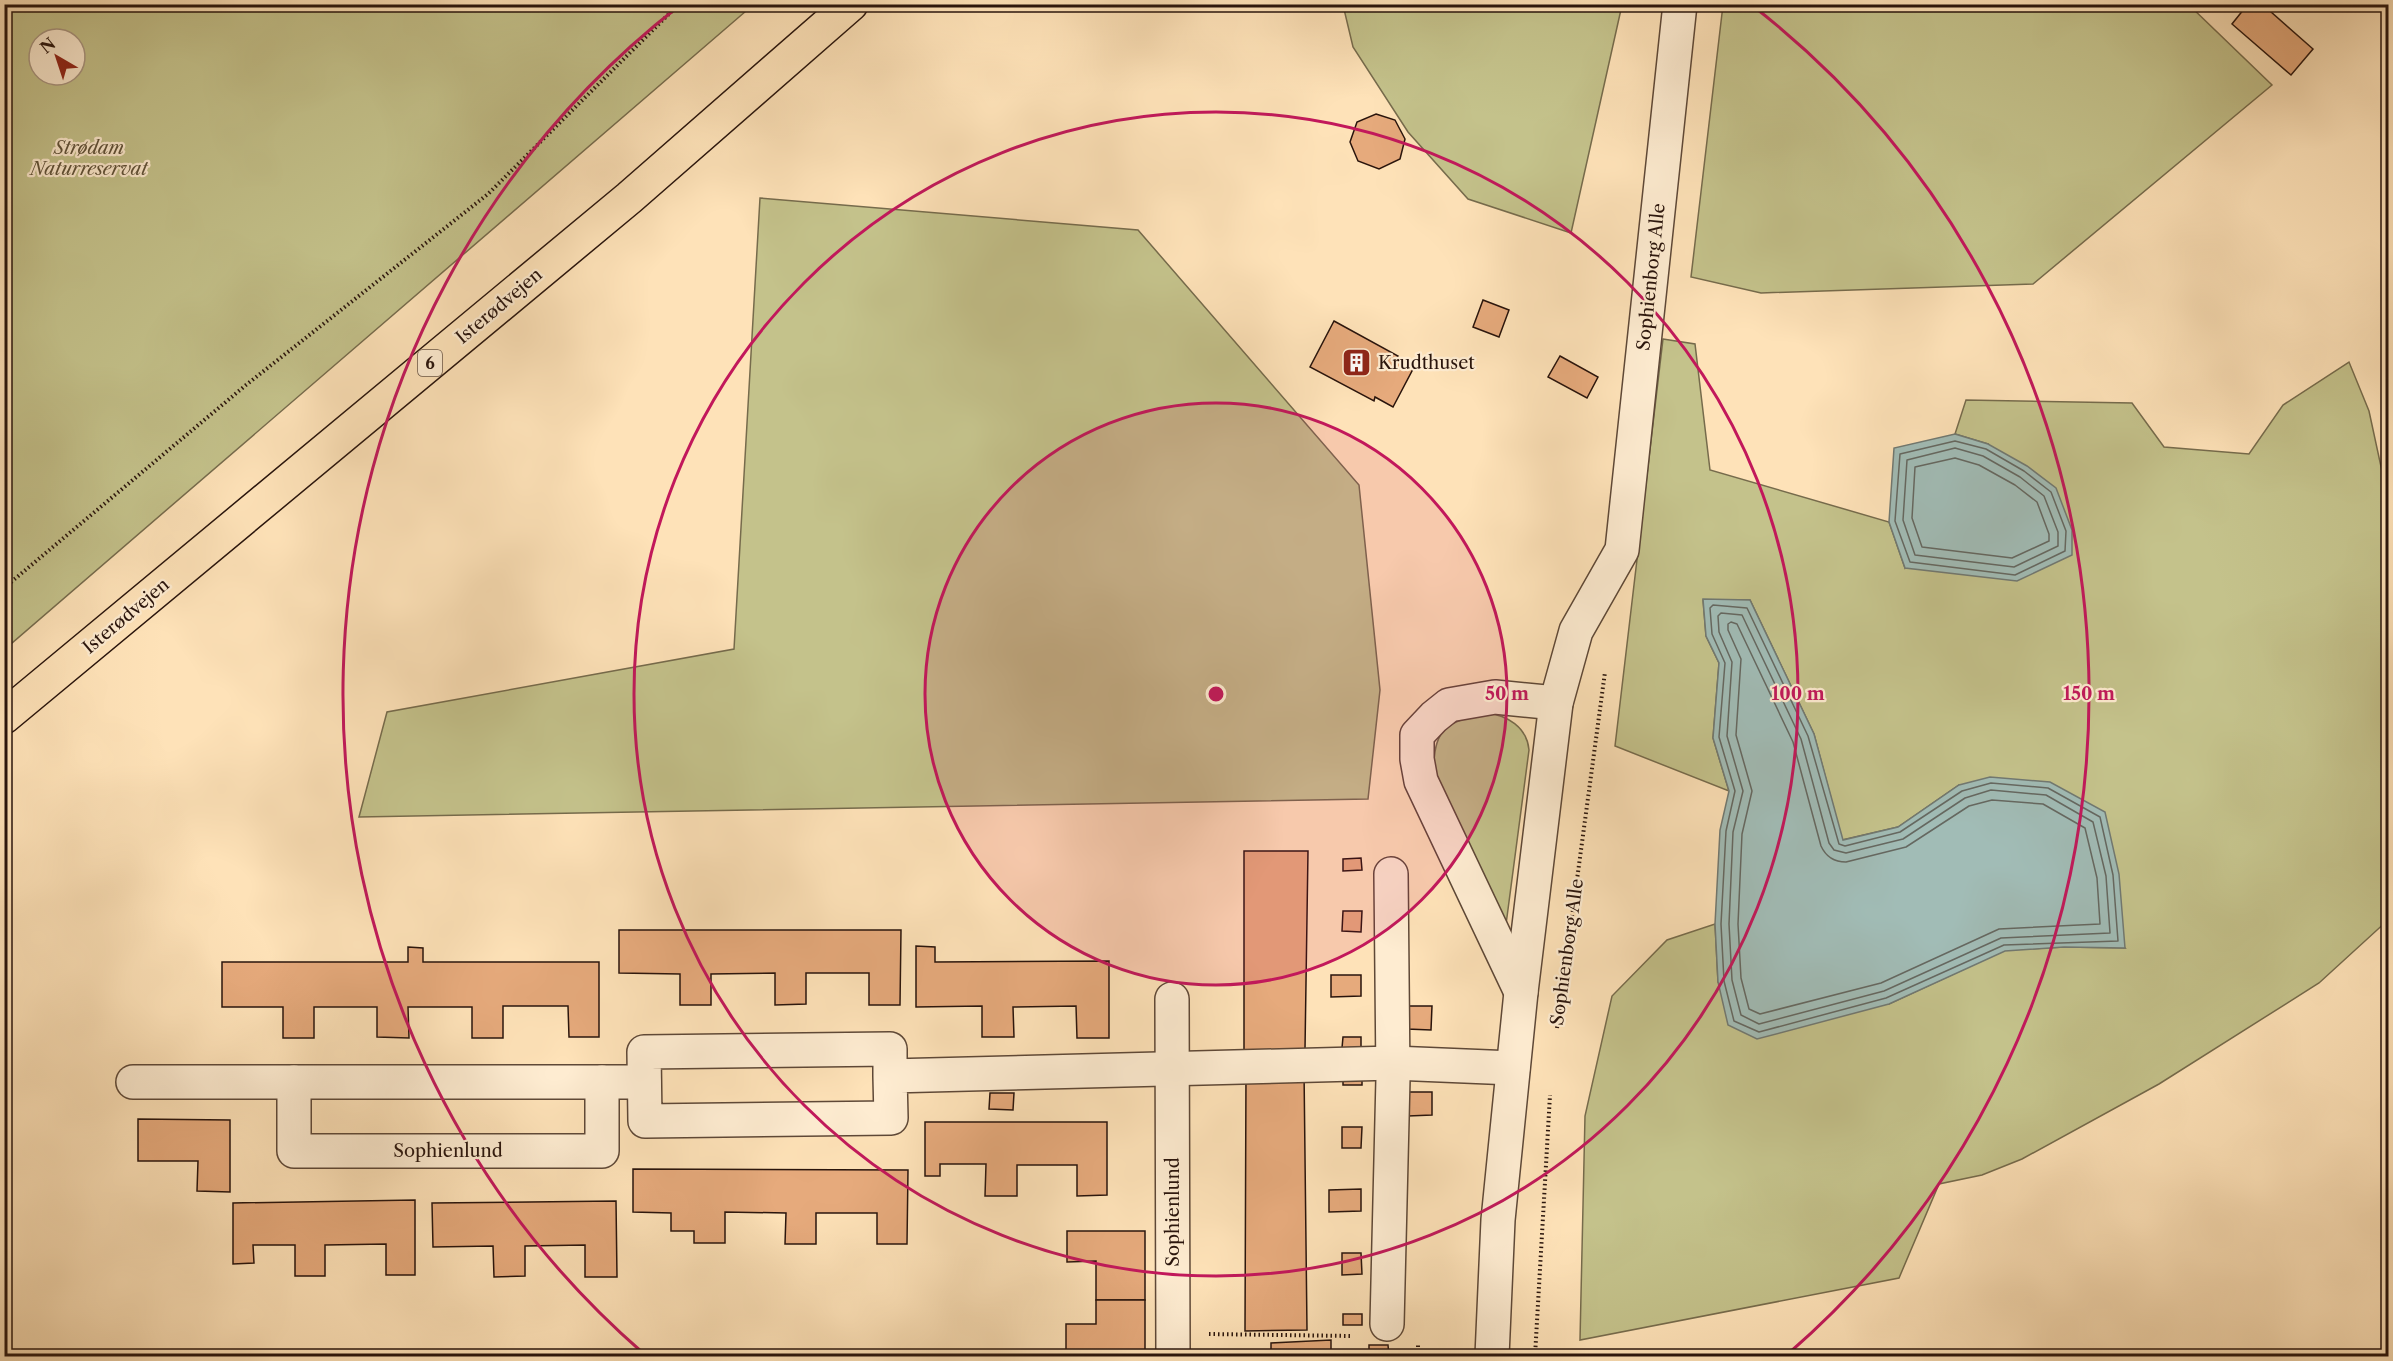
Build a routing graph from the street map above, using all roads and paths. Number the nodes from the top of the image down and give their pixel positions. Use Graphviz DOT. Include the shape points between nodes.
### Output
graph roads {
  1 [pos="679,4"];
  2 [pos="851,4"];
  3 [pos="1680,4"];
  4 [pos="4,588"];
  5 [pos="1606,668"];
  6 [pos="1556,703"];
  7 [pos="4,717"];
  8 [pos="1391,874"];
  9 [pos="1521,993"];
  10 [pos="1172,999"];
  11 [pos="1556,1035"];
  12 [pos="1393,1064"];
  13 [pos="1173,1068"];
  14 [pos="1513,1068"];
  15 [pos="890,1076"];
  16 [pos="133,1082"];
  17 [pos="294,1082"];
  18 [pos="602,1082"];
  19 [pos="644,1082"];
  20 [pos="1550,1095"];
  21 [pos="1373,1330"];
  22 [pos="1173,1345"];
  23 [pos="1492,1356"];
  24 [pos="1535,1356"];
  1 -- 4 [label="path" via="488,194 246,385"];
  2 -- 7 [label="highway, Isterødvejen / 6" via="629,198"];
  3 -- 6 [label="street, Sophienborg Alle" via="1622,550 1576,631"];
  5 -- 11 [label="path, Sophienborg Alle"];
  6 -- 9 [label="street, Sophienborg Alle"];
  6 -- 9 [label="street" via="1495,697 1449,705 1417,735 1421,781"];
  8 -- 12 [label="street"];
  9 -- 14 [label="street, Sophienborg Alle"];
  10 -- 13 [label="street, Sophienlund"];
  12 -- 13 [label="street"];
  12 -- 14 [label="street"];
  12 -- 21 [label="street"];
  13 -- 15 [label="street"];
  13 -- 22 [label="street, Sophienlund"];
  14 -- 23 [label="street, Sophienborg Alle" via="1498,1220"];
  15 -- 19 [label="street" via="890,1049 644,1052"];
  15 -- 19 [label="street" via="891,1118 645,1121"];
  16 -- 17 [label="street"];
  17 -- 18 [label="street"];
  17 -- 18 [label="street, Sophienlund" via="294,1151 602,1151"];
  18 -- 19 [label="street"];
  20 -- 24 [label="path"];
  21 -- 22 [label="path"];
}
